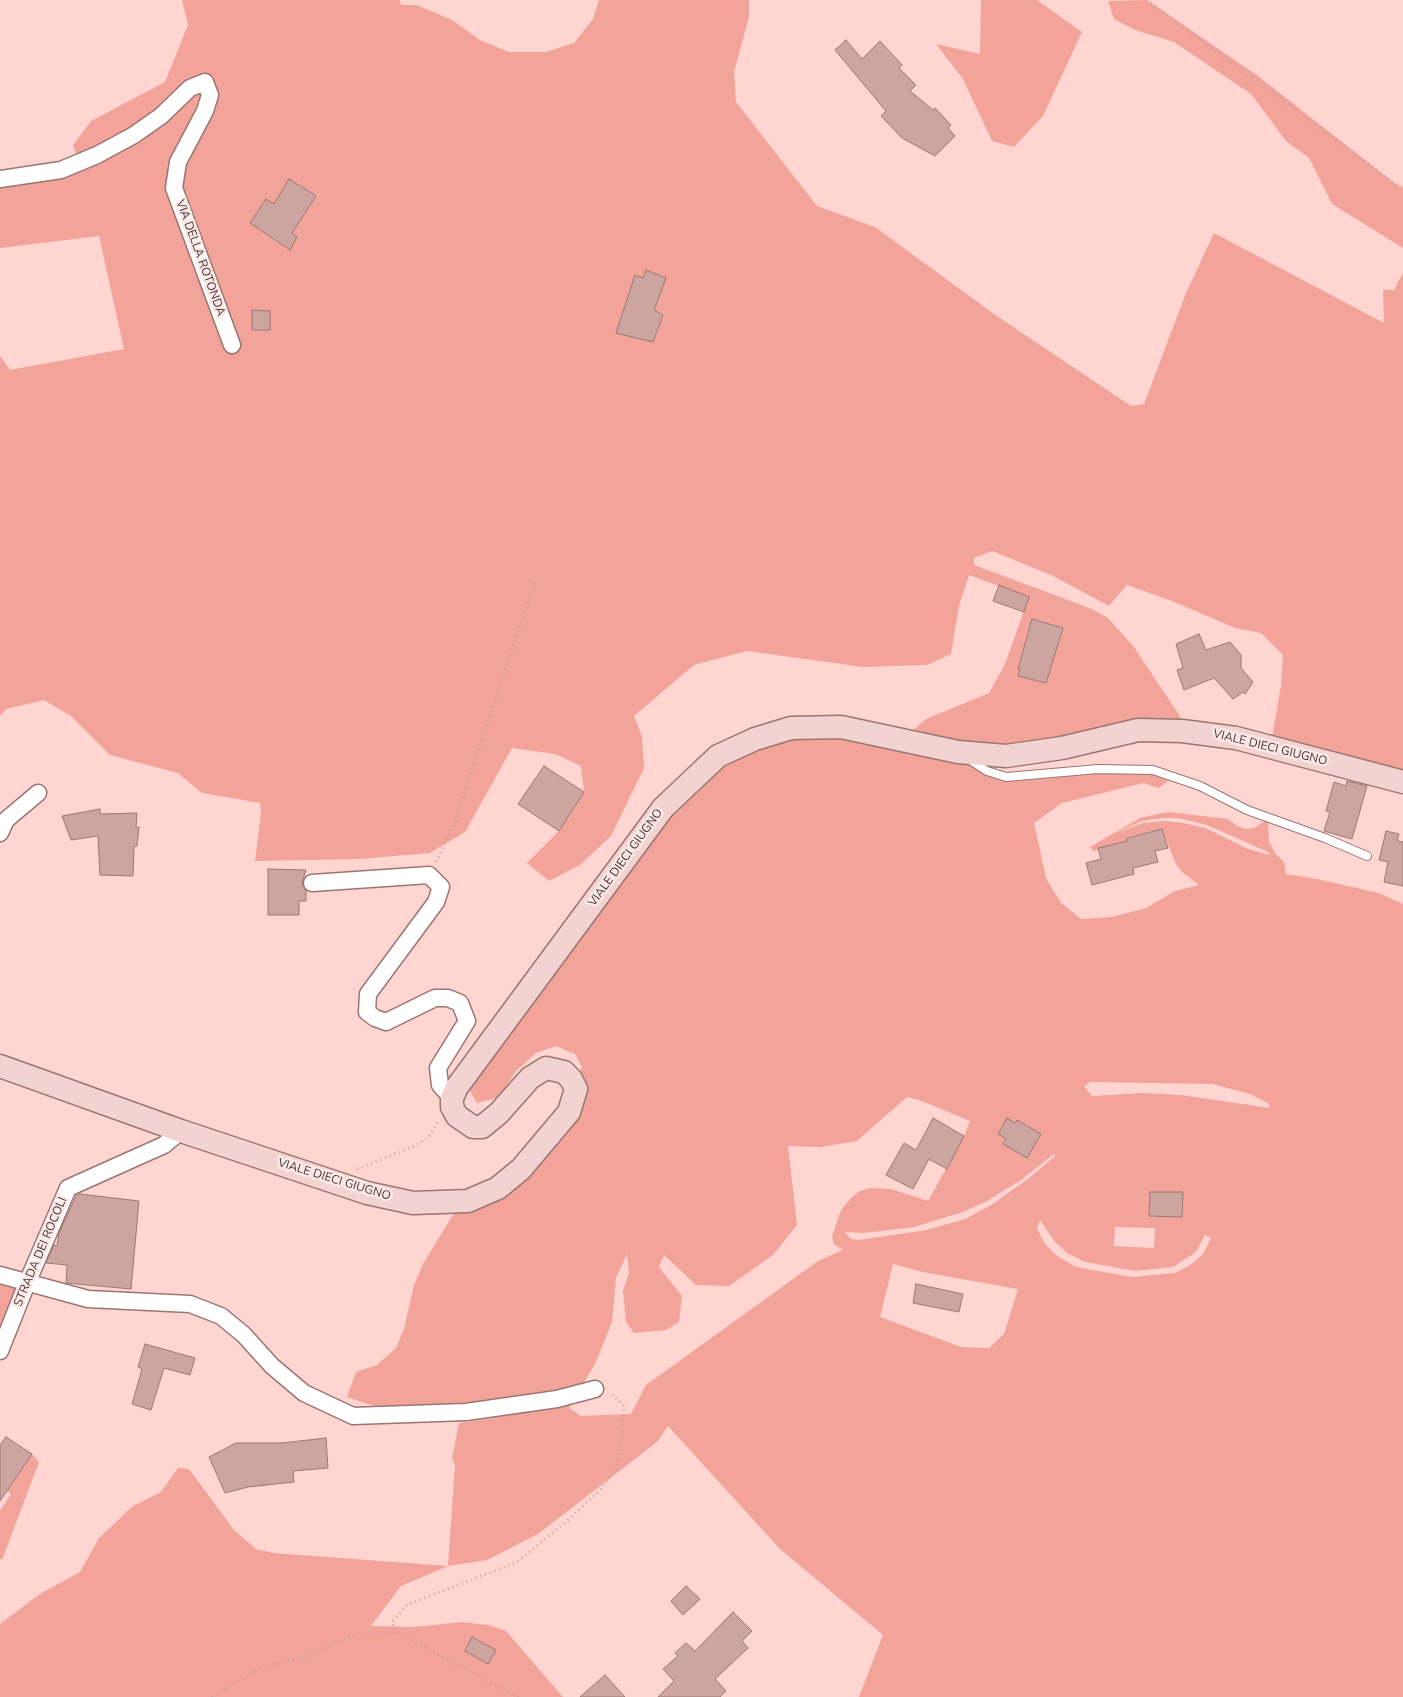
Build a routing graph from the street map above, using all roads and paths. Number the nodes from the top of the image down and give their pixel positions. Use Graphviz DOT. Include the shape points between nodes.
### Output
graph roads {
  1 [pos="1147,0"];
  2 [pos="0,179"];
  3 [pos="1403,188"];
  4 [pos="232,345"];
  5 [pos="536,580"];
  6 [pos="958,752"];
  7 [pos="1403,782"];
  8 [pos="38,793"];
  9 [pos="0,832"];
  10 [pos="1367,856"];
  11 [pos="429,875"];
  12 [pos="312,883"];
  13 [pos="0,1066"];
  14 [pos="452,1098"];
  15 [pos="181,1131"];
  16 [pos="329,1181"];
  17 [pos="0,1274"];
  18 [pos="27,1283"];
  19 [pos="0,1351"];
  20 [pos="595,1389"];
  21 [pos="398,1633"];
  22 [pos="212,1697"];
  23 [pos="518,1697"];
  1 -- 3 [label="path"];
  2 -- 4 [label="street, VIA DELLA ROTONDA" via="61,170 97,155 134,135 161,116 190,88 205,82 210,95 206,111 178,162 174,188"];
  5 -- 11 [label="path" via="455,823"];
  6 -- 7 [label="main road, VIALE DIECI GIUGNO" via="1006,756 1062,748 1138,730 1182,731 1236,738"];
  6 -- 10 [label="lane, VIALE DIECI GIUGNO" via="987,771 1006,777 1098,769 1154,770"];
  6 -- 14 [label="main road, VIALE DIECI GIUGNO" via="842,727 791,728 755,739 718,756 662,808"];
  8 -- 9 [label="street" via="6,820"];
  11 -- 12 [label="street"];
  11 -- 14 [label="street, VIALE DIECI GIUGNO" via="441,887 436,902 368,994 367,1012 386,1022 435,998 448,998 460,1004 467,1021 438,1068 440,1085"];
  13 -- 15 [label="main road, VIALE DIECI GIUGNO"];
  14 -- 16 [label="path" via="428,1137 415,1146"];
  14 -- 16 [label="main road, VIALE DIECI GIUGNO" via="456,1116 473,1127 482,1127 500,1113 530,1078 546,1068 564,1072 576,1089 569,1112 521,1169 498,1188 468,1201 414,1203"];
  15 -- 16 [label="main road, VIALE DIECI GIUGNO"];
  15 -- 18 [label="street, STRADA DEI ROCOLI" via="164,1145 68,1188"];
  17 -- 18 [label="street"];
  18 -- 19 [label="street, STRADA DEI ROCOLI"];
  18 -- 20 [label="street" via="88,1299 190,1304 221,1316 304,1393 353,1416 466,1412 557,1399"];
  20 -- 21 [label="path" via="613,1392 624,1406 617,1468 602,1488 516,1562 407,1605 392,1622"];
  21 -- 22 [label="path" via="358,1633 310,1655 260,1668"];
  21 -- 23 [label="path"];
}
